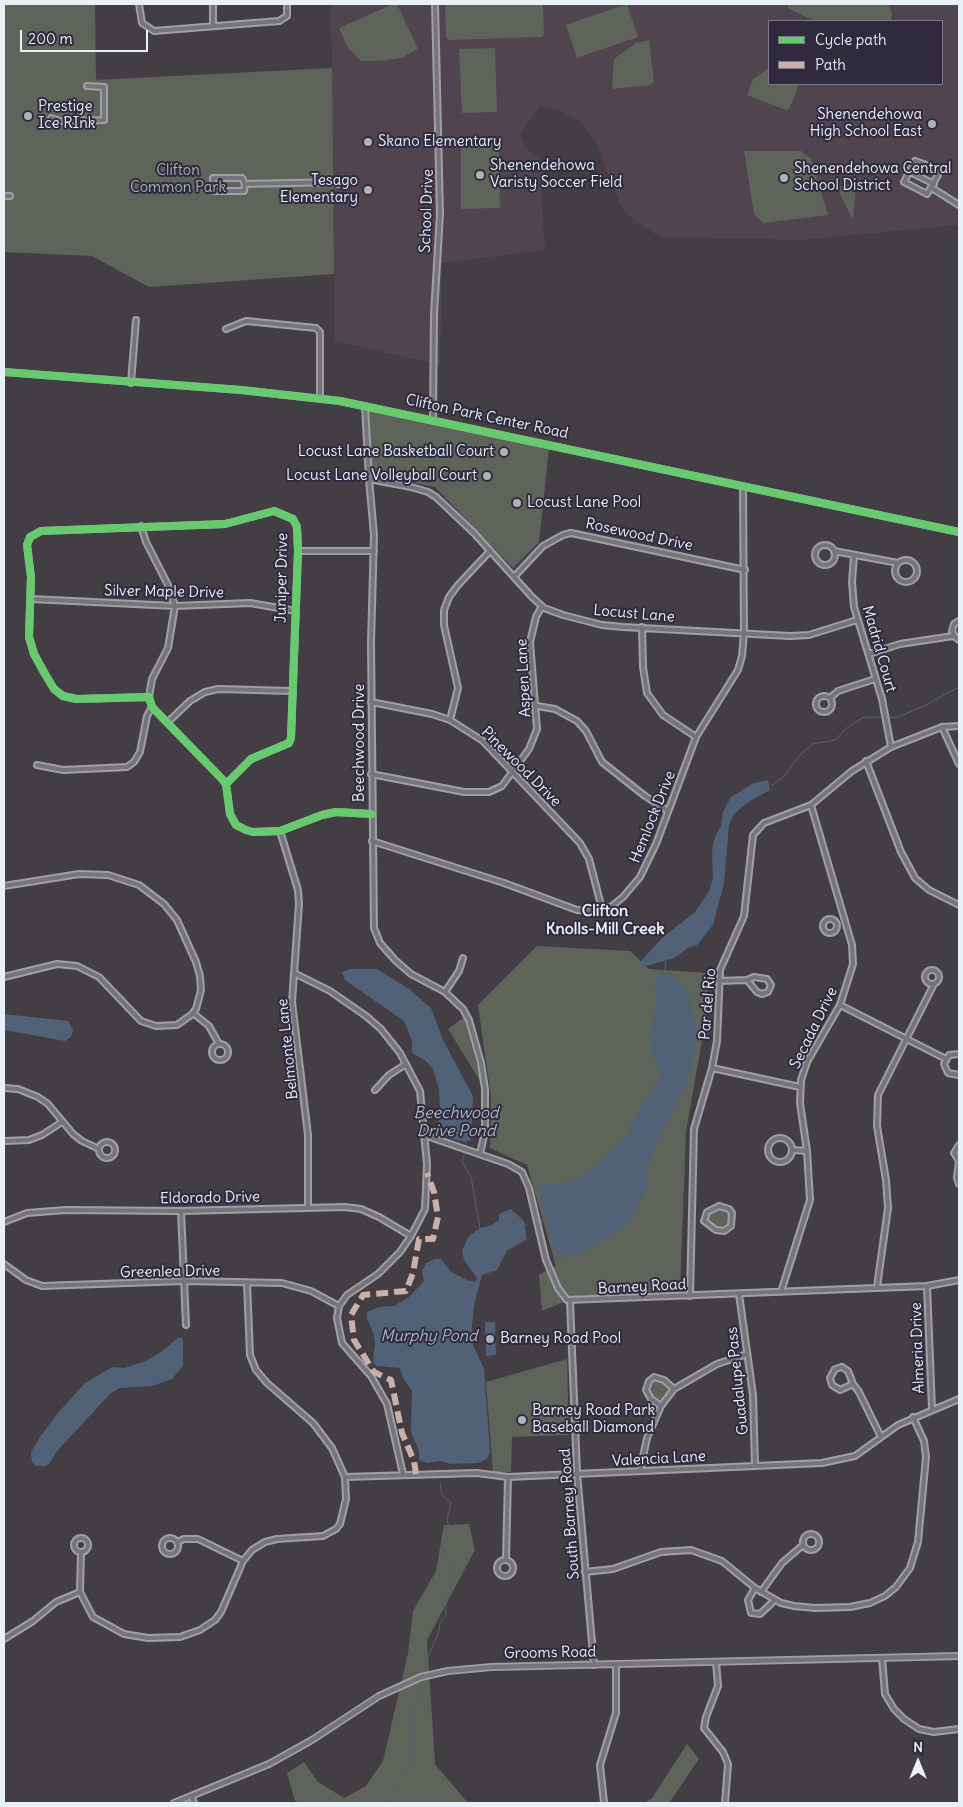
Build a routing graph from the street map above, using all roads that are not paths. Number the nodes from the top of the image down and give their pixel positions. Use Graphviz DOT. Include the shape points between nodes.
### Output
graph roads {
  1 [pos="139,4"];
  2 [pos="213,4"];
  3 [pos="288,4"];
  4 [pos="435,4"];
  5 [pos="213,26"];
  6 [pos="87,86"];
  7 [pos="51,118"];
  8 [pos="908,171"];
  9 [pos="245,184"];
  10 [pos="338,184"];
  11 [pos="933,186"];
  12 [pos="4,196"];
  13 [pos="10,196"];
  14 [pos="959,205"];
  15 [pos="136,320"];
  16 [pos="226,329"];
  17 [pos="4,372"];
  18 [pos="130,382"];
  19 [pos="320,398"];
  20 [pos="365,406"];
  21 [pos="434,419"];
  22 [pos="368,479"];
  23 [pos="743,487"];
  24 [pos="141,526"];
  25 [pos="959,532"];
  26 [pos="374,550"];
  27 [pos="298,551"];
  28 [pos="490,551"];
  29 [pos="834,551"];
  30 [pos="854,556"];
  31 [pos="898,563"];
  32 [pos="745,570"];
  33 [pos="514,577"];
  34 [pos="31,599"];
  35 [pos="175,606"];
  36 [pos="542,606"];
  37 [pos="296,611"];
  38 [pos="857,620"];
  39 [pos="959,621"];
  40 [pos="642,627"];
  41 [pos="744,633"];
  42 [pos="953,636"];
  43 [pos="959,640"];
  44 [pos="869,654"];
  45 [pos="875,679"];
  46 [pos="291,691"];
  47 [pos="149,697"];
  48 [pos="830,698"];
  49 [pos="371,702"];
  50 [pos="536,706"];
  51 [pos="152,707"];
  52 [pos="450,720"];
  53 [pos="168,722"];
  54 [pos="959,726"];
  55 [pos="942,728"];
  56 [pos="696,737"];
  57 [pos="891,747"];
  58 [pos="866,761"];
  59 [pos="959,764"];
  60 [pos="37,765"];
  61 [pos="513,773"];
  62 [pos="372,774"];
  63 [pos="226,784"];
  64 [pos="811,805"];
  65 [pos="668,811"];
  66 [pos="371,814"];
  67 [pos="280,831"];
  68 [pos="372,840"];
  69 [pos="4,886"];
  70 [pos="959,905"];
  71 [pos="602,909"];
  72 [pos="846,923"];
  73 [pos="837,926"];
  74 [pos="463,958"];
  75 [pos="294,973"];
  76 [pos="4,977"];
  77 [pos="719,980"];
  78 [pos="747,980"];
  79 [pos="934,984"];
  80 [pos="446,992"];
  81 [pos="840,1005"];
  82 [pos="193,1012"];
  83 [pos="906,1039"];
  84 [pos="219,1044"];
  85 [pos="959,1054"];
  86 [pos="946,1059"];
  87 [pos="406,1064"];
  88 [pos="712,1068"];
  89 [pos="959,1075"];
  90 [pos="800,1087"];
  91 [pos="4,1088"];
  92 [pos="375,1090"];
  93 [pos="62,1122"];
  94 [pos="424,1134"];
  95 [pos="4,1140"];
  96 [pos="959,1145"];
  97 [pos="99,1149"];
  98 [pos="794,1150"];
  99 [pos="807,1151"];
  100 [pos="480,1154"];
  101 [pos="959,1184"];
  102 [pos="308,1207"];
  103 [pos="181,1211"];
  104 [pos="692,1220"];
  105 [pos="704,1221"];
  106 [pos="4,1222"];
  107 [pos="411,1236"];
  108 [pos="4,1264"];
  109 [pos="959,1280"];
  110 [pos="184,1281"];
  111 [pos="247,1283"];
  112 [pos="927,1286"];
  113 [pos="877,1287"];
  114 [pos="780,1292"];
  115 [pos="740,1294"];
  116 [pos="690,1296"];
  117 [pos="570,1301"];
  118 [pos="339,1306"];
  119 [pos="186,1325"];
  120 [pos="747,1354"];
  121 [pos="853,1384"];
  122 [pos="674,1389"];
  123 [pos="959,1399"];
  124 [pos="661,1406"];
  125 [pos="932,1409"];
  126 [pos="913,1417"];
  127 [pos="881,1437"];
  128 [pos="755,1466"];
  129 [pos="640,1471"];
  130 [pos="577,1473"];
  131 [pos="402,1474"];
  132 [pos="344,1477"];
  133 [pos="508,1477"];
  134 [pos="177,1542"];
  135 [pos="803,1545"];
  136 [pos="81,1552"];
  137 [pos="506,1560"];
  138 [pos="243,1561"];
  139 [pos="585,1572"];
  140 [pos="755,1588"];
  141 [pos="80,1592"];
  142 [pos="761,1592"];
  143 [pos="775,1600"];
  144 [pos="4,1639"];
  145 [pos="959,1656"];
  146 [pos="882,1658"];
  147 [pos="716,1662"];
  148 [pos="594,1665"];
  149 [pos="616,1665"];
  150 [pos="959,1729"];
  151 [pos="192,1797"];
  152 [pos="174,1803"];
  153 [pos="194,1803"];
  154 [pos="604,1803"];
  155 [pos="725,1803"];
  1 -- 5 [label="street" via="141,19 154,31"];
  2 -- 5 [label="street"];
  3 -- 5 [label="street" via="287,16 283,19"];
  4 -- 21 [label="street, School Drive" via="440,214 434,314"];
  6 -- 7 [label="street" via="104,87 104,120 60,121"];
  8 -- 11 [label="street"];
  8 -- 11 [label="street" via="904,182 913,188 927,194"];
  8 -- 11 [label="street" via="915,161 932,166 938,175"];
  9 -- 9 [label="street" via="244,191 214,191 213,178 242,178"];
  9 -- 10 [label="street"];
  11 -- 14 [label="street"];
  12 -- 13 [label="street"];
  15 -- 18 [label="street"];
  16 -- 19 [label="street" via="246,321 319,330"];
  17 -- 18 [label="street, Clifton Park Center Road"];
  18 -- 19 [label="street, Clifton Park Center Road"];
  19 -- 20 [label="street, Clifton Park Center Road"];
  20 -- 21 [label="street, Clifton Park Center Road"];
  20 -- 22 [label="street, Beechwood Drive"];
  21 -- 23 [label="street, Clifton Park Center Road"];
  22 -- 26 [label="street, Beechwood Drive"];
  22 -- 28 [label="street, Locust Lane" via="428,492"];
  23 -- 25 [label="street, Clifton Park Center Road"];
  23 -- 32 [label="street, Hemlock Drive"];
  24 -- 27 [label="street, Juniper Drive" via="225,524 274,511 293,519 297,527"];
  24 -- 34 [label="street, Juniper Drive" via="41,531 30,537 27,555"];
  24 -- 35 [label="street"];
  26 -- 27 [label="street"];
  26 -- 49 [label="street, Beechwood Drive"];
  27 -- 37 [label="street, Juniper Drive"];
  28 -- 33 [label="street, Locust Lane"];
  28 -- 52 [label="street" via="458,585 444,610 444,625 458,688"];
  29 -- 29 [label="street" via="822,545 816,550 816,558 821,564 828,564 834,559"];
  29 -- 30 [label="street"];
  30 -- 31 [label="street"];
  30 -- 38 [label="street, Madrid Court" via="852,590"];
  31 -- 31 [label="street" via="895,570 900,579 914,578 917,571 914,564 908,560"];
  32 -- 33 [label="street, Rosewood Drive" via="571,533 543,546"];
  32 -- 41 [label="street, Hemlock Drive"];
  33 -- 36 [label="street, Locust Lane"];
  34 -- 35 [label="street, Silver Maple Drive"];
  34 -- 47 [label="street" via="29,638 34,654 54,689 63,696 76,699"];
  35 -- 37 [label="street, Silver Maple Drive" via="250,603"];
  35 -- 47 [label="street" via="168,648 152,679"];
  36 -- 40 [label="street, Locust Lane" via="602,625"];
  36 -- 50 [label="street, Aspen Lane" via="530,642"];
  37 -- 46 [label="street, Juniper Drive"];
  38 -- 41 [label="street, Locust Lane" via="799,636"];
  38 -- 44 [label="street, Madrid Court"];
  39 -- 42 [label="street" via="953,626"];
  40 -- 41 [label="street, Locust Lane"];
  40 -- 56 [label="street" via="647,693 663,715"];
  41 -- 56 [label="street, Hemlock Drive" via="738,670"];
  42 -- 43 [label="street"];
  42 -- 44 [label="street" via="900,644"];
  44 -- 45 [label="street, Madrid Court"];
  45 -- 48 [label="street" via="838,691"];
  45 -- 57 [label="street, Madrid Court"];
  46 -- 53 [label="street" via="218,689 206,692"];
  46 -- 63 [label="street, Juniper Drive" via="290,743 251,759"];
  47 -- 51 [label="street"];
  48 -- 48 [label="street" via="825,695 818,698 816,704 820,710 827,712 831,709 833,702"];
  49 -- 52 [label="street, Pinewood Drive"];
  49 -- 62 [label="street, Beechwood Drive"];
  50 -- 61 [label="street, Aspen Lane" via="538,722 534,738"];
  50 -- 65 [label="street" via="554,709 577,721 602,762"];
  51 -- 53 [label="street"];
  51 -- 60 [label="street" via="147,716 140,752 127,767 63,770"];
  52 -- 61 [label="street, Pinewood Drive" via="483,741"];
  53 -- 63 [label="street"];
  54 -- 55 [label="street, Par del Rio"];
  55 -- 57 [label="street, Par del Rio"];
  55 -- 59 [label="street"];
  56 -- 65 [label="street, Hemlock Drive"];
  57 -- 58 [label="street, Par del Rio"];
  58 -- 64 [label="street, Par del Rio"];
  58 -- 70 [label="street" via="894,836 915,878 929,890"];
  61 -- 62 [label="street, Aspen Lane" via="502,786 479,793"];
  61 -- 71 [label="street, Pinewood Drive" via="580,843 589,859"];
  62 -- 66 [label="street, Beechwood Drive"];
  63 -- 67 [label="street" via="230,814 236,825 253,832"];
  64 -- 72 [label="street, Secada Drive"];
  64 -- 77 [label="street, Par del Rio" via="764,823 753,835 744,916 723,961"];
  65 -- 71 [label="street, Hemlock Drive" via="640,877 618,902"];
  66 -- 67 [label="street" via="322,814"];
  66 -- 68 [label="street, Beechwood Drive"];
  67 -- 75 [label="street, Belmonte Lane" via="298,890"];
  68 -- 71 [label="street, Hemlock Drive" via="577,910 593,912"];
  68 -- 80 [label="street, Beechwood Drive" via="373,916 380,943 411,974"];
  69 -- 82 [label="street" via="63,875 92,874 126,879 148,890 177,920 196,962 201,990"];
  72 -- 73 [label="street"];
  72 -- 81 [label="street, Secada Drive" via="853,964"];
  74 -- 80 [label="street"];
  75 -- 87 [label="street" via="330,991 366,1016 381,1029"];
  75 -- 102 [label="street, Belmonte Lane" via="293,1015 306,1099"];
  76 -- 82 [label="street" via="57,964 77,966 99,977 134,1015 147,1024 177,1024"];
  77 -- 78 [label="street"];
  77 -- 88 [label="street, Par del Rio" via="718,1033"];
  78 -- 78 [label="street" via="759,993 765,994 770,990 770,982 765,977"];
  79 -- 83 [label="street"];
  80 -- 100 [label="street, Beechwood Drive" via="469,1020 481,1063 486,1101"];
  81 -- 83 [label="street"];
  81 -- 90 [label="street, Secada Drive" via="807,1062"];
  82 -- 84 [label="street" via="209,1026"];
  83 -- 86 [label="street"];
  83 -- 113 [label="street" via="876,1104 888,1208"];
  84 -- 84 [label="street" via="212,1053 221,1060 228,1050 224,1044"];
  85 -- 86 [label="street" via="951,1054"];
  86 -- 89 [label="street" via="947,1071"];
  87 -- 92 [label="street"];
  87 -- 94 [label="street" via="420,1091"];
  88 -- 90 [label="street"];
  88 -- 104 [label="street, Par del Rio" via="694,1129"];
  90 -- 99 [label="street, Secada Drive"];
  91 -- 93 [label="street" via="38,1096"];
  93 -- 95 [label="street" via="29,1140"];
  93 -- 97 [label="street" via="82,1142"];
  94 -- 100 [label="street"];
  94 -- 107 [label="street" via="427,1200"];
  96 -- 101 [label="street" via="954,1154 959,1161"];
  97 -- 97 [label="street" via="106,1158 111,1158 115,1152 113,1144 108,1142"];
  98 -- 98 [label="street" via="790,1142 775,1139 769,1144 769,1155 775,1161 784,1162"];
  98 -- 99 [label="street"];
  99 -- 114 [label="street, Secada Drive" via="810,1200"];
  100 -- 117 [label="street" via="522,1172 529,1188 546,1261 563,1297"];
  102 -- 103 [label="street, Eldorado Drive"];
  102 -- 107 [label="street, Eldorado Drive" via="361,1209"];
  103 -- 106 [label="street, Eldorado Drive" via="41,1212"];
  103 -- 110 [label="street"];
  104 -- 105 [label="street"];
  104 -- 116 [label="street, Par del Rio"];
  105 -- 105 [label="street" via="716,1230 724,1231 732,1222 732,1213 725,1207 714,1207 707,1212"];
  107 -- 118 [label="street" via="387,1268 353,1290"];
  108 -- 110 [label="street, Greenlea Drive" via="26,1280 42,1286"];
  109 -- 112 [label="street, Barney Road"];
  110 -- 111 [label="street, Greenlea Drive"];
  110 -- 119 [label="street"];
  111 -- 118 [label="street, Greenlea Drive" via="298,1286"];
  111 -- 132 [label="street" via="249,1344 255,1366 267,1383 296,1407 327,1440"];
  112 -- 113 [label="street, Barney Road"];
  112 -- 125 [label="street, Almeria Drive"];
  113 -- 114 [label="street, Barney Road"];
  114 -- 115 [label="street, Barney Road"];
  115 -- 116 [label="street, Barney Road"];
  115 -- 120 [label="street, Guadalupe Pass"];
  116 -- 117 [label="street, Barney Road"];
  117 -- 130 [label="street, South Barney Road"];
  118 -- 131 [label="street" via="337,1327 342,1343 388,1404"];
  120 -- 122 [label="street" via="717,1364"];
  120 -- 128 [label="street, Guadalupe Pass" via="754,1395"];
  121 -- 121 [label="street" via="846,1369 837,1368 831,1373 830,1380 836,1388 843,1390"];
  121 -- 127 [label="street"];
  122 -- 124 [label="street"];
  122 -- 124 [label="street" via="660,1377 649,1381 646,1385 648,1394"];
  123 -- 125 [label="street, Valencia Lane"];
  124 -- 129 [label="street" via="647,1438"];
  125 -- 126 [label="street, Valencia Lane"];
  126 -- 127 [label="street, Valencia Lane"];
  126 -- 143 [label="street" via="924,1440 926,1457 918,1542 910,1568 896,1587 870,1602 843,1608 794,1606"];
  127 -- 128 [label="street, Valencia Lane" via="845,1460"];
  128 -- 129 [label="street, Valencia Lane"];
  129 -- 130 [label="street, Valencia Lane"];
  130 -- 133 [label="street, Valencia Lane"];
  130 -- 139 [label="street, South Barney Road"];
  131 -- 132 [label="street, Valencia Lane"];
  131 -- 133 [label="street, Valencia Lane" via="477,1473"];
  132 -- 138 [label="street" via="346,1499 343,1517 336,1529 323,1536 265,1542"];
  133 -- 137 [label="street"];
  134 -- 134 [label="street" via="173,1538 165,1540 164,1551 175,1553"];
  134 -- 138 [label="street" via="198,1539"];
  135 -- 135 [label="street" via="808,1534 818,1539 814,1550"];
  135 -- 142 [label="street" via="782,1563"];
  136 -- 141 [label="street"];
  137 -- 137 [label="street" via="496,1568 498,1573 506,1576 513,1566"];
  138 -- 141 [label="street" via="215,1620 180,1637 148,1638 111,1629 93,1617"];
  139 -- 140 [label="street" via="613,1569 661,1552 691,1550 722,1561"];
  139 -- 148 [label="street, South Barney Road"];
  140 -- 142 [label="street"];
  140 -- 143 [label="street" via="748,1600 751,1613 760,1614"];
  141 -- 144 [label="street" via="56,1602"];
  142 -- 143 [label="street"];
  145 -- 146 [label="street, Grooms Road"];
  146 -- 147 [label="street, Grooms Road"];
  146 -- 150 [label="street" via="885,1694 904,1719 920,1729 934,1732"];
  147 -- 149 [label="street, Grooms Road"];
  147 -- 155 [label="street" via="718,1686 704,1725 728,1764"];
  148 -- 149 [label="street, Grooms Road"];
  148 -- 151 [label="street, Grooms Road" via="491,1667 448,1671 421,1678 379,1696 269,1764"];
  149 -- 154 [label="street" via="616,1713 600,1765"];
  151 -- 152 [label="street, Grooms Road"];
  151 -- 153 [label="street"];
}
